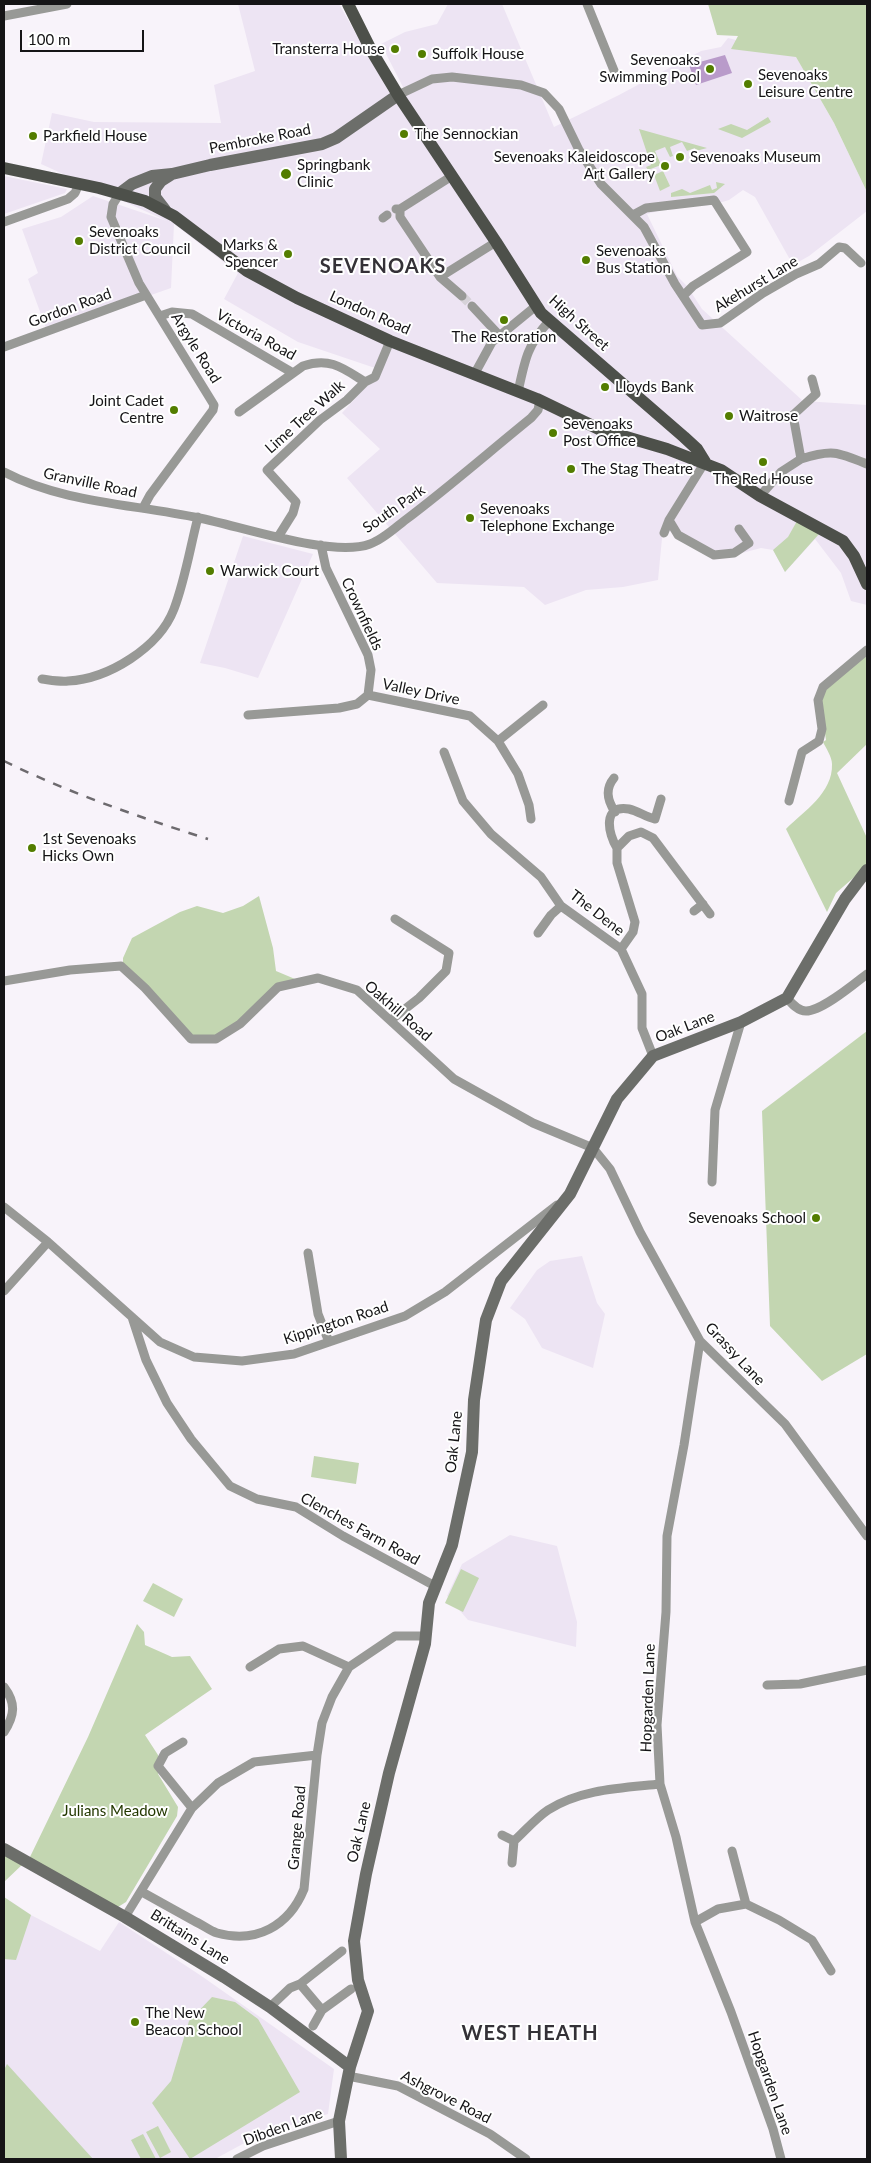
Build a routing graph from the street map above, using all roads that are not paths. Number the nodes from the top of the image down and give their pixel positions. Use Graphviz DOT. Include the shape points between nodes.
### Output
graph roads {
  1 [pos="66,4"];
  2 [pos="587,4"];
  3 [pos="349,5"];
  4 [pos="4,16"];
  5 [pos="617,78"];
  6 [pos="398,95"];
  7 [pos="4,168"];
  8 [pos="172,174"];
  9 [pos="452,176"];
  10 [pos="78,184"];
  11 [pos="120,193"];
  12 [pos="165,210"];
  13 [pos="630,212"];
  14 [pos="4,222"];
  15 [pos="496,242"];
  16 [pos="860,263"];
  17 [pos="440,277"];
  18 [pos="146,294"];
  19 [pos="684,295"];
  20 [pos="462,296"];
  21 [pos="472,306"];
  22 [pos="536,306"];
  23 [pos="160,316"];
  24 [pos="549,321"];
  25 [pos="499,335"];
  26 [pos="390,341"];
  27 [pos="4,347"];
  28 [pos="293,373"];
  29 [pos="474,375"];
  30 [pos="812,379"];
  31 [pos="365,382"];
  32 [pos="518,392"];
  33 [pos="540,400"];
  34 [pos="239,412"];
  35 [pos="684,437"];
  36 [pos="677,453"];
  37 [pos="801,459"];
  38 [pos="705,462"];
  39 [pos="867,464"];
  40 [pos="4,472"];
  41 [pos="760,496"];
  42 [pos="143,508"];
  43 [pos="198,518"];
  44 [pos="669,520"];
  45 [pos="738,529"];
  46 [pos="664,533"];
  47 [pos="278,537"];
  48 [pos="321,545"];
  49 [pos="867,584"];
  50 [pos="867,650"];
  51 [pos="42,679"];
  52 [pos="368,695"];
  53 [pos="543,705"];
  54 [pos="248,715"];
  55 [pos="498,741"];
  56 [pos="444,752"];
  57 [pos="614,778"];
  58 [pos="661,799"];
  59 [pos="789,801"];
  60 [pos="615,812"];
  61 [pos="531,819"];
  62 [pos="617,848"];
  63 [pos="867,870"];
  64 [pos="703,904"];
  65 [pos="561,906"];
  66 [pos="694,911"];
  67 [pos="710,914"];
  68 [pos="395,918"];
  69 [pos="535,918"];
  70 [pos="544,924"];
  71 [pos="538,932"];
  72 [pos="621,949"];
  73 [pos="867,974"];
  74 [pos="4,981"];
  75 [pos="787,998"];
  76 [pos="391,1020"];
  77 [pos="741,1022"];
  78 [pos="653,1056"];
  79 [pos="593,1148"];
  80 [pos="712,1182"];
  81 [pos="570,1194"];
  82 [pos="4,1208"];
  83 [pos="48,1242"];
  84 [pos="308,1253"];
  85 [pos="13,1280"];
  86 [pos="4,1291"];
  87 [pos="4,1300"];
  88 [pos="132,1316"];
  89 [pos="700,1341"];
  90 [pos="329,1342"];
  91 [pos="867,1536"];
  92 [pos="435,1586"];
  93 [pos="426,1636"];
  94 [pos="250,1667"];
  95 [pos="349,1668"];
  96 [pos="867,1670"];
  97 [pos="767,1685"];
  98 [pos="4,1687"];
  99 [pos="4,1732"];
  100 [pos="183,1742"];
  101 [pos="317,1755"];
  102 [pos="660,1784"];
  103 [pos="192,1808"];
  104 [pos="502,1835"];
  105 [pos="514,1840"];
  106 [pos="4,1849"];
  107 [pos="732,1851"];
  108 [pos="512,1863"];
  109 [pos="142,1892"];
  110 [pos="746,1904"];
  111 [pos="125,1917"];
  112 [pos="696,1922"];
  113 [pos="342,1951"];
  114 [pos="831,1971"];
  115 [pos="300,1984"];
  116 [pos="351,1989"];
  117 [pos="270,2007"];
  118 [pos="322,2010"];
  119 [pos="312,2026"];
  120 [pos="349,2072"];
  121 [pos="339,2121"];
  122 [pos="237,2159"];
  123 [pos="341,2159"];
  124 [pos="526,2159"];
  125 [pos="781,2159"];
  1 -- 4 [label="street"];
  2 -- 5 [label="street"];
  3 -- 6 [label="main road, High Street"];
  6 -- 8 [label="street, Pembroke Road" via="336,138 322,144"];
  6 -- 9 [label="main road, High Street"];
  6 -- 13 [label="street, Akehurst Lane" via="426,81 452,77 540,90 559,109 596,178"];
  7 -- 10 [label="main road, London Road"];
  8 -- 11 [label="street, Pembroke Road" via="141,180"];
  8 -- 12 [label="street" via="155,189 156,197"];
  9 -- 15 [label="main road, High Street"];
  9 -- 17 [label="street" via="398,209 400,217"];
  10 -- 11 [label="main road, London Road"];
  10 -- 14 [label="street" via="68,199"];
  11 -- 12 [label="main road, London Road"];
  11 -- 18 [label="street, Argyle Road" via="112,204 111,217"];
  12 -- 26 [label="main road, London Road" via="275,288"];
  13 -- 19 [label="street, Akehurst Lane" via="647,231"];
  13 -- 19 [label="street" via="714,200 747,252"];
  15 -- 17 [label="street"];
  15 -- 22 [label="main road, High Street"];
  16 -- 19 [label="street, Akehurst Lane" via="845,248 839,247 819,264 763,293 720,323 702,326"];
  17 -- 20 [label="street"];
  18 -- 23 [label="street, Argyle Road"];
  18 -- 27 [label="street, Gordon Road"];
  21 -- 25 [label="street"];
  22 -- 24 [label="main road, High Street"];
  22 -- 25 [label="street"];
  23 -- 28 [label="street, Victoria Road" via="172,312 192,314"];
  23 -- 42 [label="street, Argyle Road" via="214,405"];
  24 -- 32 [label="street" via="534,338"];
  24 -- 35 [label="main road, High Street"];
  25 -- 29 [label="street"];
  26 -- 29 [label="main road, London Road"];
  26 -- 31 [label="street, Lime Tree Walk" via="375,377"];
  28 -- 31 [label="street, Victoria Road" via="313,362 332,363"];
  28 -- 34 [label="street"];
  29 -- 32 [label="main road, London Road"];
  30 -- 37 [label="street" via="816,394 793,415"];
  31 -- 47 [label="street, Lime Tree Walk" via="267,470 296,502"];
  32 -- 33 [label="main road, London Road"];
  33 -- 36 [label="main road, London Road" via="599,429"];
  33 -- 48 [label="street, South Park" via="538,410 531,418 426,505 377,540 346,548"];
  35 -- 36 [label="main road"];
  35 -- 38 [label="main road, High Street"];
  36 -- 38 [label="main road, London Road"];
  37 -- 39 [label="street" via="818,453 839,452"];
  37 -- 41 [label="street" via="781,472"];
  38 -- 41 [label="main road, High Street"];
  38 -- 44 [label="street"];
  40 -- 42 [label="street, Granville Road" via="26,483 60,493"];
  41 -- 49 [label="main road, High Street" via="843,541"];
  42 -- 43 [label="street, South Park"];
  43 -- 47 [label="street, South Park"];
  43 -- 51 [label="street" via="173,611 145,648 117,668 96,676 68,681"];
  44 -- 45 [label="street" via="678,535 718,556 749,543"];
  44 -- 46 [label="street"];
  47 -- 48 [label="street, South Park"];
  48 -- 52 [label="street, Crownfields" via="326,568 368,655 371,670"];
  50 -- 59 [label="street" via="823,687 818,700 822,729 819,741 802,752"];
  52 -- 54 [label="street, Valley Drive" via="357,704 339,708"];
  52 -- 55 [label="street, Valley Drive" via="470,716"];
  53 -- 55 [label="street"];
  55 -- 61 [label="street, Valley Drive" via="518,774 530,805"];
  56 -- 65 [label="street, The Dene" via="466,806 491,834 547,882"];
  57 -- 60 [label="street" via="608,788 608,797"];
  58 -- 60 [label="street" via="655,819 630,809"];
  60 -- 62 [label="street" via="608,822"];
  62 -- 64 [label="street" via="629,836 641,832 653,838"];
  62 -- 72 [label="street" via="617,863 635,922 633,932"];
  63 -- 75 [label="street" via="845,899"];
  64 -- 66 [label="street"];
  64 -- 67 [label="street"];
  65 -- 70 [label="street"];
  65 -- 72 [label="street, The Dene"];
  68 -- 76 [label="street" via="449,953 446,970 419,998"];
  69 -- 70 [label="street"];
  70 -- 71 [label="street"];
  72 -- 78 [label="street, The Dene" via="642,994 642,1028"];
  73 -- 75 [label="street" via="817,1009 798,1010"];
  74 -- 76 [label="street, Oakhill Road" via="70,970 121,966 191,1039 216,1039 240,1024 278,987 318,978 357,990"];
  75 -- 77 [label="street, Oak Lane"];
  76 -- 79 [label="street, Oakhill Road" via="454,1079 533,1123"];
  77 -- 78 [label="street, Oak Lane"];
  77 -- 80 [label="street" via="715,1110"];
  78 -- 79 [label="street, Oak Lane" via="617,1099"];
  79 -- 81 [label="street, Oak Lane"];
  79 -- 89 [label="street, Grassy Lane" via="610,1169 640,1232"];
  81 -- 90 [label="street, Kippington Road" via="445,1292 405,1316"];
  81 -- 92 [label="street, Oak Lane" via="501,1281 486,1320 474,1400 472,1452 452,1545"];
  82 -- 83 [label="street, Kippington Road"];
  83 -- 85 [label="street"];
  83 -- 88 [label="street, Kippington Road"];
  84 -- 90 [label="street" via="318,1314"];
  85 -- 86 [label="street"];
  85 -- 87 [label="street"];
  88 -- 90 [label="street, Kippington Road" via="160,1342 194,1357 242,1361 294,1354"];
  88 -- 92 [label="street, Clenches Farm Road" via="146,1360 167,1403 230,1486 257,1499 296,1507"];
  89 -- 91 [label="street, Grassy Lane" via="785,1424"];
  89 -- 102 [label="street, Hopgarden Lane" via="667,1536 666,1612 657,1725"];
  92 -- 93 [label="street, Oak Lane"];
  93 -- 95 [label="street, Grange Road" via="395,1636"];
  93 -- 120 [label="street, Oak Lane" via="389,1773 354,1941 358,1980 368,2011"];
  94 -- 95 [label="street" via="279,1649 303,1646"];
  95 -- 101 [label="street, Grange Road" via="322,1723"];
  96 -- 97 [label="street" via="800,1684"];
  98 -- 99 [label="street" via="12,1698 12,1719"];
  100 -- 103 [label="street" via="165,1753 158,1766"];
  101 -- 103 [label="street" via="254,1762 218,1783"];
  101 -- 109 [label="street, Grange Road" via="304,1889 298,1906 288,1917 267,1931 254,1935 216,1933"];
  102 -- 105 [label="street" via="594,1792 561,1803 546,1811"];
  102 -- 112 [label="street, Hopgarden Lane"];
  103 -- 109 [label="street"];
  104 -- 105 [label="street"];
  105 -- 108 [label="street"];
  106 -- 111 [label="street, Brittains Lane"];
  107 -- 110 [label="street"];
  109 -- 111 [label="street"];
  110 -- 112 [label="street" via="718,1909"];
  110 -- 114 [label="street" via="812,1940"];
  111 -- 117 [label="street, Brittains Lane"];
  112 -- 125 [label="street, Hopgarden Lane" via="732,2012"];
  113 -- 115 [label="street"];
  115 -- 117 [label="street" via="290,1988"];
  115 -- 118 [label="street"];
  116 -- 118 [label="street"];
  117 -- 120 [label="street, Brittains Lane"];
  118 -- 119 [label="street"];
  120 -- 121 [label="street, Oak Lane"];
  120 -- 124 [label="street, Ashgrove Road" via="398,2086 490,2134"];
  121 -- 122 [label="street, Dibden Lane" via="263,2146"];
  121 -- 123 [label="street, Oak Lane"];
}
